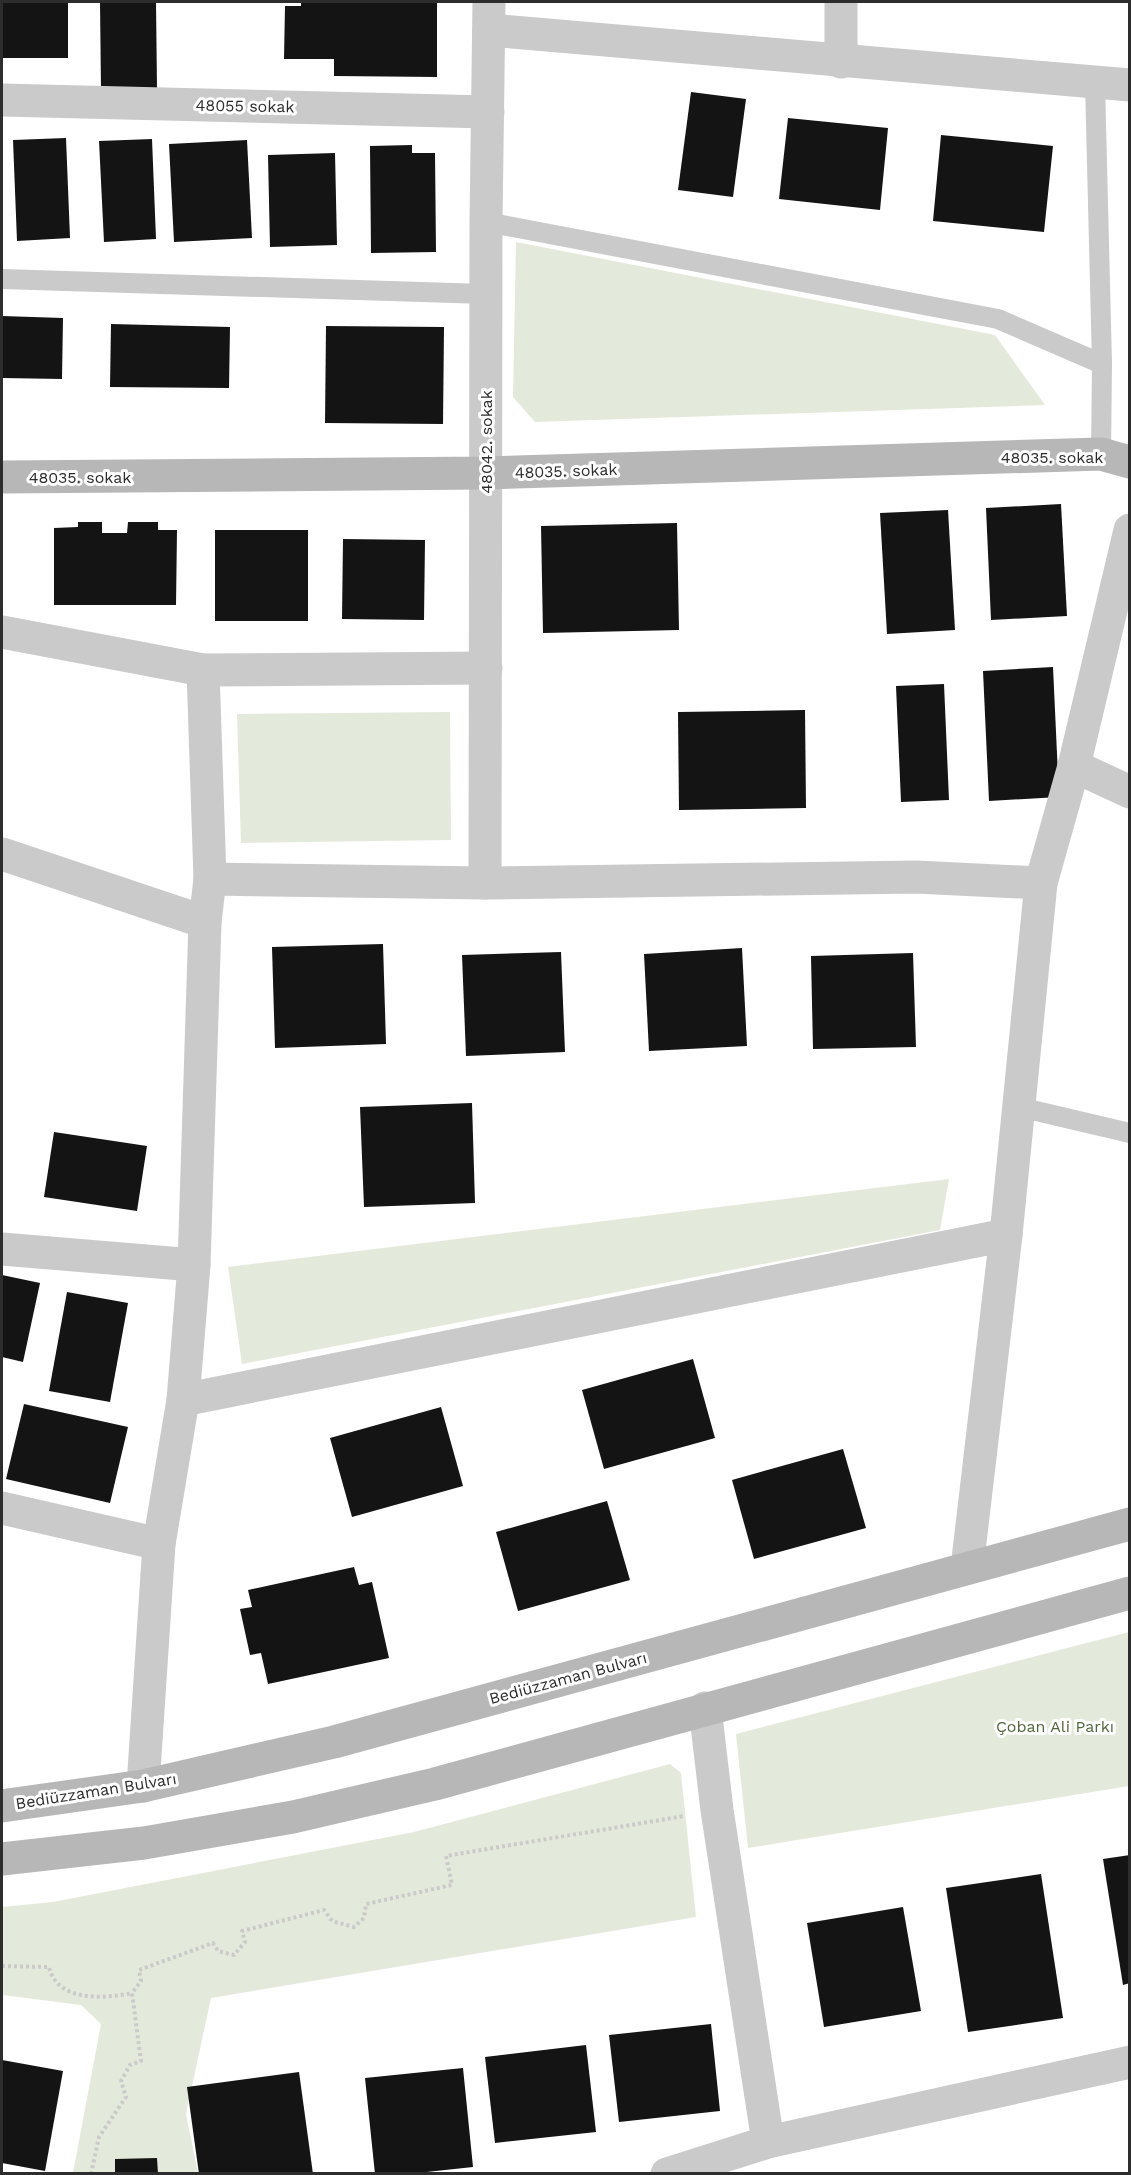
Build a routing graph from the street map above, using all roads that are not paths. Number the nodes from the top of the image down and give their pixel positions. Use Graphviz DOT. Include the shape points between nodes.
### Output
graph roads {
  1 [pos="841,2"];
  2 [pos="489,16"];
  3 [pos="841,62"];
  4 [pos="1095,83"];
  5 [pos="1130,85"];
  6 [pos="2,100"];
  7 [pos="488,112"];
  8 [pos="486,222"];
  9 [pos="2,279"];
  10 [pos="486,294"];
  11 [pos="1101,364"];
  12 [pos="1115,458"];
  13 [pos="486,473"];
  14 [pos="2,477"];
  15 [pos="1130,530"];
  16 [pos="2,632"];
  17 [pos="486,668"];
  18 [pos="203,670"];
  19 [pos="1074,766"];
  20 [pos="1130,792"];
  21 [pos="2,854"];
  22 [pos="210,879"];
  23 [pos="485,883"];
  24 [pos="1041,883"];
  25 [pos="205,922"];
  26 [pos="1019,1107"];
  27 [pos="1130,1133"];
  28 [pos="1006,1235"];
  29 [pos="2,1249"];
  30 [pos="194,1265"];
  31 [pos="183,1400"];
  32 [pos="2,1508"];
  33 [pos="1130,1524"];
  34 [pos="159,1544"];
  35 [pos="967,1569"];
  36 [pos="1130,1593"];
  37 [pos="705,1708"];
  38 [pos="143,1786"];
  39 [pos="2,1806"];
  40 [pos="2,1859"];
  41 [pos="1130,2062"];
  42 [pos="768,2142"];
  43 [pos="667,2174"];
  1 -- 3 [label="street"];
  2 -- 3 [label="street"];
  2 -- 7 [label="street, 48042. sokak"];
  3 -- 4 [label="street"];
  4 -- 5 [label="street"];
  4 -- 11 [label="lane"];
  6 -- 7 [label="street, 48055 sokak"];
  7 -- 8 [label="street, 48042. sokak"];
  8 -- 10 [label="street, 48042. sokak"];
  8 -- 11 [label="lane" via="998,319"];
  9 -- 10 [label="lane"];
  10 -- 13 [label="street, 48042. sokak"];
  11 -- 12 [label="lane"];
  12 -- 13 [label="street, 48035. sokak"];
  13 -- 14 [label="street, 48035. sokak"];
  13 -- 17 [label="street, 48042. sokak"];
  15 -- 19 [label="street"];
  16 -- 18 [label="street"];
  17 -- 18 [label="street"];
  17 -- 23 [label="street, 48042. sokak"];
  18 -- 22 [label="street"];
  19 -- 20 [label="street"];
  19 -- 24 [label="street"];
  21 -- 25 [label="street"];
  22 -- 23 [label="street"];
  22 -- 25 [label="street"];
  23 -- 24 [label="street" via="916,877"];
  24 -- 26 [label="street"];
  25 -- 30 [label="street"];
  26 -- 27 [label="lane"];
  26 -- 28 [label="street"];
  28 -- 31 [label="street"];
  28 -- 35 [label="street"];
  29 -- 30 [label="street"];
  30 -- 31 [label="street"];
  31 -- 34 [label="street"];
  32 -- 34 [label="street"];
  33 -- 35 [label="street, Bediüzzaman Bulvarı"];
  34 -- 38 [label="street"];
  35 -- 38 [label="street, Bediüzzaman Bulvarı" via="334,1742"];
  36 -- 37 [label="street"];
  37 -- 40 [label="street" via="435,1784 293,1817 144,1843"];
  37 -- 42 [label="street"];
  38 -- 39 [label="street, Bediüzzaman Bulvarı"];
  41 -- 42 [label="street"];
  42 -- 43 [label="street"];
}
